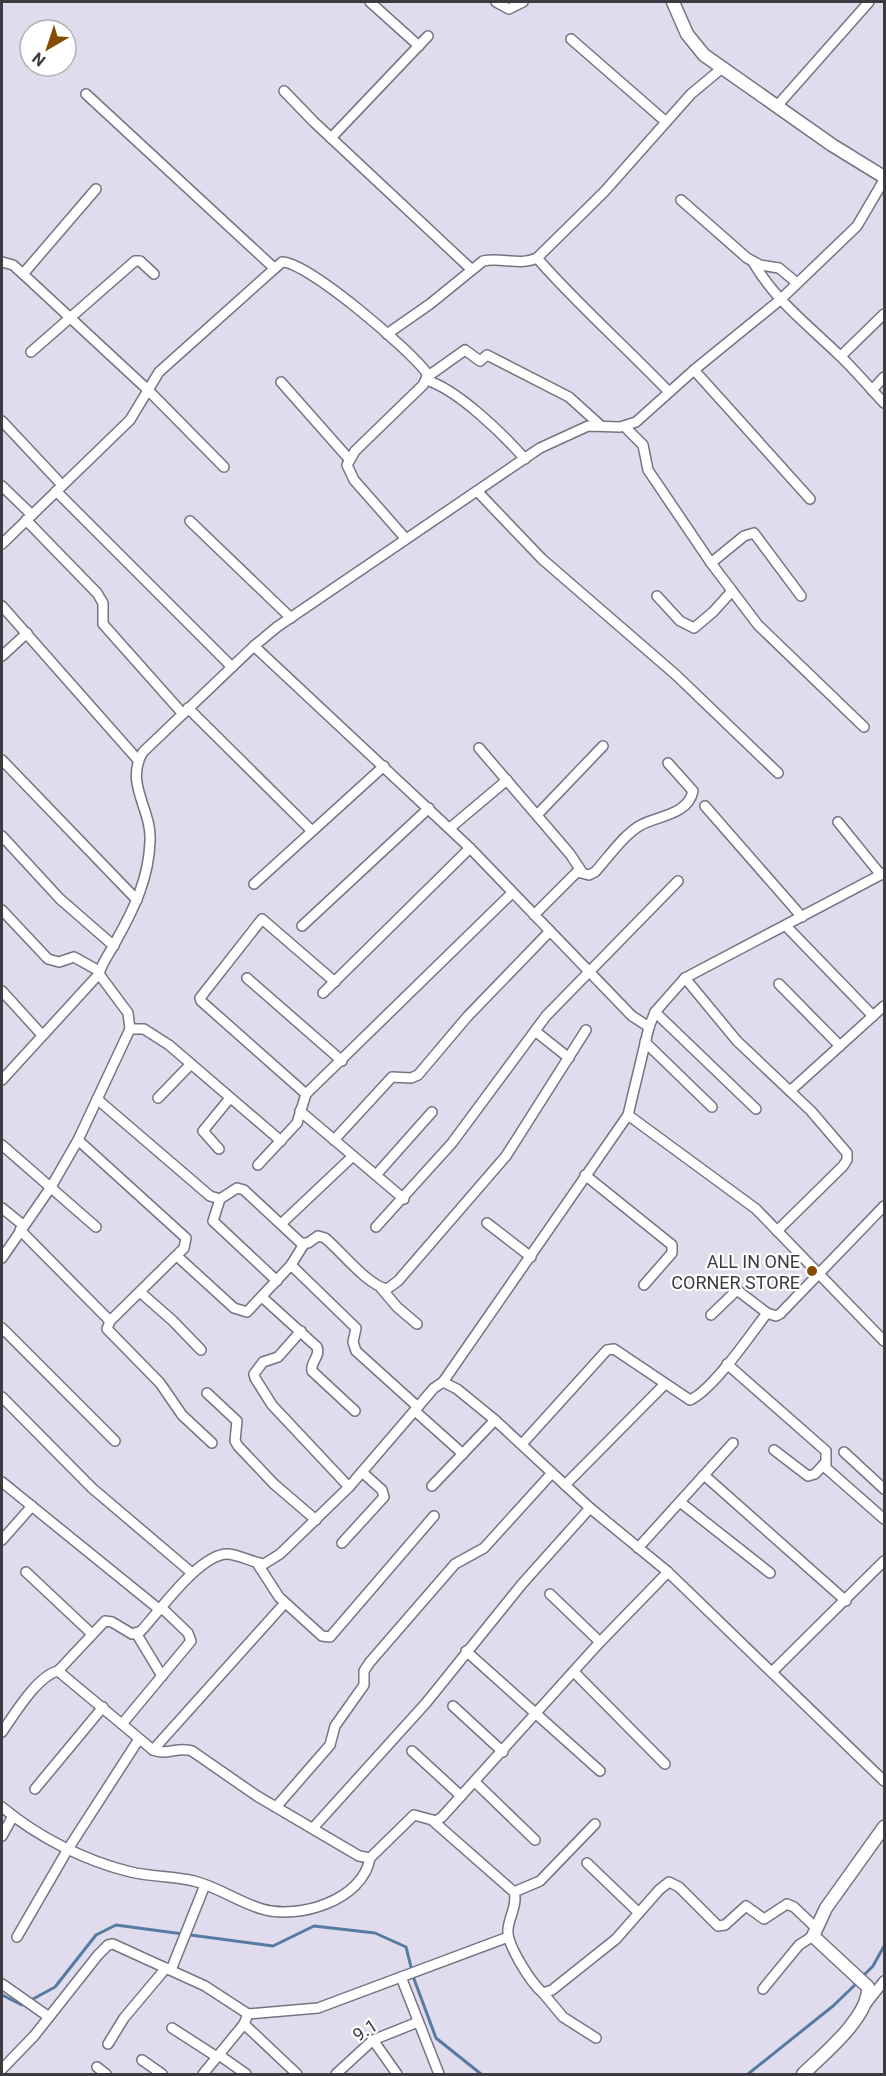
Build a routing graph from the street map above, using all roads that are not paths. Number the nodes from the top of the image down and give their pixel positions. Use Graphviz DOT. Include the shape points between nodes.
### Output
graph roads {
  1 [pos="370,2"];
  2 [pos="496,2"];
  3 [pos="523,2"];
  4 [pos="673,2"];
  5 [pos="869,2"];
  6 [pos="428,36"];
  7 [pos="571,39"];
  8 [pos="419,46"];
  9 [pos="721,69"];
  10 [pos="284,91"];
  11 [pos="86,94"];
  12 [pos="777,106"];
  13 [pos="665,121"];
  14 [pos="331,138"];
  15 [pos="885,179"];
  16 [pos="96,189"];
  17 [pos="681,200"];
  18 [pos="537,258"];
  19 [pos="2,261"];
  20 [pos="753,262"];
  21 [pos="273,267"];
  22 [pos="471,269"];
  23 [pos="23,274"];
  24 [pos="154,274"];
  25 [pos="797,283"];
  26 [pos="780,300"];
  27 [pos="884,314"];
  28 [pos="70,318"];
  29 [pos="387,334"];
  30 [pos="31,352"];
  31 [pos="841,356"];
  32 [pos="694,370"];
  33 [pos="885,377"];
  34 [pos="427,378"];
  35 [pos="281,382"];
  36 [pos="148,390"];
  37 [pos="872,390"];
  38 [pos="669,392"];
  39 [pos="885,403"];
  40 [pos="2,421"];
  41 [pos="600,424"];
  42 [pos="625,427"];
  43 [pos="349,459"];
  44 [pos="525,459"];
  45 [pos="224,467"];
  46 [pos="2,486"];
  47 [pos="59,488"];
  48 [pos="477,491"];
  49 [pos="810,499"];
  50 [pos="29,517"];
  51 [pos="190,521"];
  52 [pos="2,528"];
  53 [pos="9,536"];
  54 [pos="405,539"];
  55 [pos="2,544"];
  56 [pos="711,563"];
  57 [pos="732,591"];
  58 [pos="657,596"];
  59 [pos="801,596"];
  60 [pos="2,606"];
  61 [pos="291,618"];
  62 [pos="27,633"];
  63 [pos="254,646"];
  64 [pos="2,657"];
  65 [pos="232,667"];
  66 [pos="186,711"];
  67 [pos="864,727"];
  68 [pos="603,746"];
  69 [pos="479,748"];
  70 [pos="2,760"];
  71 [pos="138,760"];
  72 [pos="668,763"];
  73 [pos="384,766"];
  74 [pos="778,773"];
  75 [pos="507,780"];
  76 [pos="705,807"];
  77 [pos="429,808"];
  78 [pos="537,815"];
  79 [pos="838,822"];
  80 [pos="450,828"];
  81 [pos="311,830"];
  82 [pos="2,836"];
  83 [pos="470,848"];
  84 [pos="582,872"];
  85 [pos="883,874"];
  86 [pos="678,881"];
  87 [pos="254,884"];
  88 [pos="512,893"];
  89 [pos="137,900"];
  90 [pos="2,910"];
  91 [pos="534,915"];
  92 [pos="802,917"];
  93 [pos="302,926"];
  94 [pos="786,926"];
  95 [pos="550,931"];
  96 [pos="114,946"];
  97 [pos="590,971"];
  98 [pos="99,972"];
  99 [pos="248,978"];
  100 [pos="685,978"];
  101 [pos="335,982"];
  102 [pos="779,984"];
  103 [pos="2,991"];
  104 [pos="323,993"];
  105 [pos="885,1006"];
  106 [pos="655,1012"];
  107 [pos="873,1016"];
  108 [pos="649,1027"];
  109 [pos="130,1029"];
  110 [pos="585,1030"];
  111 [pos="534,1031"];
  112 [pos="42,1035"];
  113 [pos="645,1042"];
  114 [pos="840,1046"];
  115 [pos="568,1058"];
  116 [pos="342,1061"];
  117 [pos="191,1064"];
  118 [pos="2,1080"];
  119 [pos="790,1091"];
  120 [pos="306,1094"];
  121 [pos="158,1098"];
  122 [pos="230,1098"];
  123 [pos="97,1099"];
  124 [pos="712,1107"];
  125 [pos="756,1109"];
  126 [pos="300,1111"];
  127 [pos="432,1112"];
  128 [pos="628,1115"];
  129 [pos="78,1140"];
  130 [pos="334,1140"];
  131 [pos="280,1141"];
  132 [pos="2,1145"];
  133 [pos="219,1149"];
  134 [pos="353,1156"];
  135 [pos="258,1165"];
  136 [pos="376,1175"];
  137 [pos="585,1175"];
  138 [pos="51,1187"];
  139 [pos="220,1199"];
  140 [pos="404,1199"];
  141 [pos="885,1206"];
  142 [pos="2,1208"];
  143 [pos="487,1223"];
  144 [pos="281,1224"];
  145 [pos="21,1227"];
  146 [pos="96,1227"];
  147 [pos="376,1227"];
  148 [pos="777,1231"];
  149 [pos="304,1244"];
  150 [pos="177,1256"];
  151 [pos="2,1257"];
  152 [pos="531,1257"];
  153 [pos="291,1265"];
  154 [pos="818,1273"];
  155 [pos="277,1281"];
  156 [pos="644,1286"];
  157 [pos="381,1288"];
  158 [pos="140,1292"];
  159 [pos="262,1297"];
  160 [pos="767,1313"];
  161 [pos="711,1315"];
  162 [pos="110,1322"];
  163 [pos="417,1324"];
  164 [pos="2,1328"];
  165 [pos="301,1331"];
  166 [pos="885,1341"];
  167 [pos="201,1350"];
  168 [pos="727,1364"];
  169 [pos="443,1382"];
  170 [pos="664,1385"];
  171 [pos="207,1393"];
  172 [pos="2,1397"];
  173 [pos="416,1409"];
  174 [pos="355,1411"];
  175 [pos="495,1420"];
  176 [pos="115,1441"];
  177 [pos="212,1443"];
  178 [pos="732,1443"];
  179 [pos="522,1444"];
  180 [pos="774,1450"];
  181 [pos="843,1452"];
  182 [pos="463,1454"];
  183 [pos="825,1463"];
  184 [pos="362,1472"];
  185 [pos="552,1473"];
  186 [pos="704,1475"];
  187 [pos="2,1482"];
  188 [pos="565,1485"];
  189 [pos="432,1486"];
  190 [pos="349,1487"];
  191 [pos="885,1489"];
  192 [pos="680,1502"];
  193 [pos="32,1506"];
  194 [pos="590,1508"];
  195 [pos="434,1516"];
  196 [pos="885,1519"];
  197 [pos="316,1520"];
  198 [pos="2,1540"];
  199 [pos="342,1544"];
  200 [pos="638,1548"];
  201 [pos="885,1561"];
  202 [pos="256,1563"];
  203 [pos="26,1572"];
  204 [pos="668,1572"];
  205 [pos="770,1573"];
  206 [pos="192,1574"];
  207 [pos="550,1594"];
  208 [pos="846,1601"];
  209 [pos="285,1603"];
  210 [pos="161,1609"];
  211 [pos="92,1634"];
  212 [pos="136,1634"];
  213 [pos="600,1642"];
  214 [pos="466,1651"];
  215 [pos="58,1671"];
  216 [pos="574,1671"];
  217 [pos="773,1671"];
  218 [pos="162,1676"];
  219 [pos="453,1706"];
  220 [pos="103,1707"];
  221 [pos="537,1713"];
  222 [pos="122,1724"];
  223 [pos="2,1732"];
  224 [pos="139,1739"];
  225 [pos="153,1750"];
  226 [pos="412,1751"];
  227 [pos="503,1752"];
  228 [pos="665,1764"];
  229 [pos="600,1771"];
  230 [pos="885,1780"];
  231 [pos="475,1782"];
  232 [pos="35,1789"];
  233 [pos="461,1796"];
  234 [pos="276,1806"];
  235 [pos="2,1807"];
  236 [pos="13,1816"];
  237 [pos="432,1820"];
  238 [pos="595,1824"];
  239 [pos="885,1827"];
  240 [pos="313,1828"];
  241 [pos="2,1836"];
  242 [pos="535,1840"];
  243 [pos="68,1849"];
  244 [pos="370,1858"];
  245 [pos="587,1863"];
  246 [pos="205,1885"];
  247 [pos="514,1892"];
  248 [pos="639,1913"];
  249 [pos="814,1932"];
  250 [pos="17,1937"];
  251 [pos="508,1937"];
  252 [pos="168,1969"];
  253 [pos="402,1976"];
  254 [pos="885,1981"];
  255 [pos="2,1984"];
  256 [pos="763,1989"];
  257 [pos="543,1993"];
  258 [pos="865,2006"];
  259 [pos="248,2014"];
  260 [pos="49,2017"];
  261 [pos="418,2022"];
  262 [pos="244,2024"];
  263 [pos="172,2028"];
  264 [pos="596,2038"];
  265 [pos="373,2040"];
  266 [pos="108,2044"];
  267 [pos="218,2056"];
  268 [pos="142,2060"];
  269 [pos="3,2064"];
  270 [pos="97,2067"];
  271 [pos="106,2074"];
  272 [pos="162,2074"];
  273 [pos="203,2074"];
  274 [pos="246,2074"];
  275 [pos="297,2074"];
  276 [pos="336,2074"];
  277 [pos="397,2074"];
  278 [pos="440,2074"];
  279 [pos="803,2074"];
  1 -- 8 [label="street"];
  2 -- 3 [label="street" via="509,9"];
  4 -- 9 [label="main road" via="687,34"];
  5 -- 12 [label="street"];
  6 -- 8 [label="street"];
  7 -- 13 [label="street"];
  8 -- 14 [label="street"];
  9 -- 12 [label="main road"];
  9 -- 13 [label="street"];
  10 -- 14 [label="street"];
  11 -- 21 [label="street"];
  12 -- 15 [label="main road"];
  13 -- 18 [label="street" via="604,192"];
  14 -- 22 [label="street"];
  15 -- 25 [label="street" via="857,226"];
  16 -- 23 [label="street"];
  17 -- 20 [label="street"];
  18 -- 22 [label="street" via="523,262 493,259"];
  18 -- 38 [label="street" via="571,297"];
  19 -- 23 [label="street"];
  20 -- 25 [label="street" via="784,271"];
  20 -- 26 [label="street"];
  21 -- 29 [label="street" via="286,262 309,273"];
  21 -- 36 [label="street" via="159,372"];
  22 -- 29 [label="street"];
  23 -- 28 [label="street"];
  24 -- 28 [label="street" via="135,261"];
  25 -- 26 [label="street"];
  26 -- 31 [label="street"];
  26 -- 32 [label="street"];
  27 -- 31 [label="street"];
  28 -- 30 [label="street"];
  28 -- 36 [label="street"];
  29 -- 34 [label="street" via="422,366"];
  31 -- 37 [label="street"];
  32 -- 38 [label="street"];
  32 -- 49 [label="street"];
  33 -- 37 [label="street"];
  34 -- 41 [label="street" via="465,350 480,362 487,355 569,397"];
  34 -- 43 [label="street"];
  34 -- 44 [label="street" via="507,438"];
  35 -- 43 [label="street"];
  36 -- 45 [label="street"];
  36 -- 47 [label="street" via="130,420"];
  37 -- 39 [label="street"];
  38 -- 42 [label="street"];
  40 -- 47 [label="street"];
  41 -- 42 [label="street"];
  41 -- 44 [label="street" via="571,432"];
  42 -- 56 [label="street" via="643,445 648,470"];
  43 -- 54 [label="street" via="348,470 354,480"];
  44 -- 48 [label="street"];
  46 -- 50 [label="street"];
  47 -- 50 [label="street"];
  47 -- 65 [label="street"];
  48 -- 54 [label="street"];
  48 -- 74 [label="street" via="542,559 676,675"];
  50 -- 53 [label="street"];
  50 -- 66 [label="street" via="97,593 103,603 103,624"];
  51 -- 61 [label="street"];
  52 -- 53 [label="street"];
  53 -- 55 [label="street"];
  54 -- 61 [label="street"];
  56 -- 57 [label="street"];
  56 -- 59 [label="street" via="744,536 754,533"];
  57 -- 58 [label="street" via="694,628 680,621"];
  57 -- 67 [label="street" via="776,644"];
  60 -- 62 [label="street"];
  61 -- 63 [label="street"];
  62 -- 64 [label="street"];
  62 -- 71 [label="street"];
  63 -- 65 [label="street"];
  63 -- 73 [label="street"];
  65 -- 66 [label="street"];
  66 -- 71 [label="street"];
  66 -- 81 [label="street"];
  68 -- 78 [label="street"];
  69 -- 75 [label="street"];
  70 -- 89 [label="street"];
  71 -- 89 [label="street" via="135,779 151,839 147,873"];
  72 -- 84 [label="street" via="693,791 690,798 665,818 640,825 595,872"];
  73 -- 77 [label="street"];
  73 -- 81 [label="street"];
  75 -- 78 [label="street"];
  75 -- 80 [label="street"];
  76 -- 92 [label="street"];
  77 -- 80 [label="street"];
  77 -- 93 [label="street"];
  78 -- 84 [label="street"];
  79 -- 85 [label="street"];
  80 -- 83 [label="street"];
  81 -- 87 [label="street"];
  82 -- 96 [label="street" via="74,913"];
  83 -- 88 [label="street"];
  83 -- 101 [label="street"];
  84 -- 91 [label="street" via="570,877"];
  85 -- 92 [label="street"];
  86 -- 97 [label="street"];
  88 -- 91 [label="street"];
  88 -- 116 [label="street"];
  89 -- 96 [label="street"];
  90 -- 98 [label="street" via="48,959 59,962 74,957"];
  91 -- 95 [label="street"];
  92 -- 94 [label="street"];
  94 -- 100 [label="street"];
  94 -- 107 [label="street"];
  95 -- 97 [label="street"];
  95 -- 130 [label="street" via="467,1017 418,1075 392,1077 385,1082"];
  96 -- 98 [label="street"];
  97 -- 108 [label="street" via="632,1016"];
  97 -- 111 [label="street"];
  98 -- 109 [label="street" via="128,1013"];
  98 -- 112 [label="street"];
  99 -- 116 [label="street"];
  100 -- 106 [label="street"];
  100 -- 119 [label="street" via="738,1041"];
  101 -- 104 [label="street"];
  101 -- 120 [label="street" via="262,920 200,998"];
  102 -- 114 [label="street"];
  103 -- 112 [label="street"];
  105 -- 107 [label="street"];
  106 -- 108 [label="street"];
  106 -- 125 [label="street"];
  107 -- 114 [label="street"];
  108 -- 113 [label="street"];
  109 -- 117 [label="street" via="153,1033"];
  109 -- 123 [label="street"];
  110 -- 115 [label="street"];
  111 -- 115 [label="street"];
  111 -- 140 [label="street" via="464,1128"];
  112 -- 118 [label="street"];
  113 -- 124 [label="street"];
  113 -- 128 [label="street"];
  114 -- 119 [label="street"];
  115 -- 157 [label="street" via="494,1172 392,1287"];
  116 -- 120 [label="street"];
  117 -- 121 [label="street"];
  117 -- 122 [label="street"];
  119 -- 148 [label="street" via="848,1157"];
  120 -- 126 [label="street"];
  122 -- 131 [label="street"];
  122 -- 133 [label="street" via="203,1131"];
  123 -- 129 [label="street"];
  123 -- 139 [label="street" via="203,1191"];
  126 -- 130 [label="street"];
  126 -- 131 [label="street" via="297,1123"];
  127 -- 136 [label="street"];
  128 -- 137 [label="street"];
  128 -- 148 [label="street" via="756,1209"];
  129 -- 138 [label="street"];
  129 -- 150 [label="street" via="184,1235 187,1242"];
  130 -- 134 [label="street"];
  131 -- 135 [label="street"];
  132 -- 138 [label="street"];
  134 -- 136 [label="street"];
  134 -- 144 [label="street"];
  136 -- 140 [label="street"];
  137 -- 152 [label="street"];
  137 -- 156 [label="street" via="672,1245 672,1253"];
  138 -- 145 [label="street"];
  138 -- 146 [label="street"];
  139 -- 144 [label="street" via="241,1188"];
  139 -- 155 [label="street" via="213,1221"];
  140 -- 147 [label="street"];
  141 -- 154 [label="street"];
  142 -- 145 [label="street"];
  143 -- 152 [label="street"];
  144 -- 149 [label="street"];
  145 -- 151 [label="street"];
  145 -- 162 [label="street"];
  148 -- 154 [label="street"];
  149 -- 153 [label="street"];
  149 -- 157 [label="street" via="318,1236 325,1238"];
  150 -- 158 [label="street"];
  150 -- 159 [label="street" via="241,1312 251,1309"];
  152 -- 169 [label="street"];
  153 -- 155 [label="street"];
  153 -- 173 [label="street" via="356,1328 356,1351"];
  154 -- 160 [label="street" via="780,1314 776,1317"];
  154 -- 166 [label="street"];
  155 -- 159 [label="street"];
  157 -- 163 [label="street"];
  158 -- 162 [label="street"];
  158 -- 167 [label="street"];
  159 -- 165 [label="street"];
  160 -- 161 [label="street" via="737,1290"];
  160 -- 168 [label="street"];
  162 -- 177 [label="street" via="109,1332 160,1383 175,1408"];
  164 -- 176 [label="street"];
  165 -- 174 [label="street" via="318,1350 312,1371"];
  165 -- 190 [label="street" via="278,1357 258,1366 255,1378 272,1405"];
  168 -- 170 [label="street" via="694,1399 685,1399"];
  168 -- 183 [label="street" via="826,1451"];
  169 -- 173 [label="street"];
  169 -- 175 [label="street"];
  170 -- 179 [label="street" via="610,1349"];
  170 -- 188 [label="street"];
  171 -- 197 [label="street" via="237,1421 238,1446"];
  172 -- 206 [label="street" via="92,1488"];
  173 -- 182 [label="street"];
  173 -- 184 [label="street"];
  175 -- 179 [label="street"];
  175 -- 182 [label="street"];
  178 -- 186 [label="street"];
  179 -- 185 [label="street"];
  180 -- 183 [label="street" via="808,1476"];
  181 -- 191 [label="street"];
  182 -- 189 [label="street"];
  183 -- 196 [label="street" via="829,1471"];
  184 -- 190 [label="street"];
  184 -- 199 [label="street" via="382,1490 384,1497"];
  185 -- 188 [label="street"];
  185 -- 234 [label="street" via="484,1548 455,1564 370,1662 364,1671 364,1685 335,1726 330,1744"];
  186 -- 192 [label="street"];
  186 -- 208 [label="street"];
  187 -- 193 [label="street"];
  188 -- 194 [label="street"];
  190 -- 197 [label="street"];
  192 -- 200 [label="street"];
  192 -- 205 [label="street"];
  193 -- 198 [label="street"];
  193 -- 210 [label="street"];
  194 -- 200 [label="street"];
  194 -- 214 [label="street"];
  195 -- 209 [label="street" via="330,1636 322,1636"];
  197 -- 202 [label="street" via="280,1554 264,1564"];
  200 -- 204 [label="street"];
  201 -- 208 [label="street"];
  202 -- 206 [label="street" via="226,1554 208,1560"];
  202 -- 209 [label="street"];
  203 -- 211 [label="street"];
  204 -- 213 [label="street"];
  204 -- 217 [label="street"];
  206 -- 210 [label="street"];
  207 -- 213 [label="street"];
  208 -- 217 [label="street"];
  209 -- 225 [label="street"];
  210 -- 212 [label="street"];
  210 -- 218 [label="street" via="188,1633 191,1641"];
  211 -- 212 [label="street" via="109,1620"];
  211 -- 215 [label="street"];
  212 -- 218 [label="street"];
  213 -- 216 [label="street"];
  214 -- 221 [label="street"];
  214 -- 240 [label="street" via="426,1702"];
  215 -- 220 [label="street"];
  215 -- 223 [label="street" via="32,1692"];
  216 -- 221 [label="street"];
  216 -- 228 [label="street"];
  217 -- 230 [label="street"];
  218 -- 222 [label="street"];
  219 -- 227 [label="street"];
  220 -- 222 [label="street"];
  220 -- 232 [label="street"];
  221 -- 227 [label="street"];
  221 -- 229 [label="street"];
  222 -- 224 [label="street"];
  224 -- 225 [label="street"];
  224 -- 243 [label="street"];
  225 -- 234 [label="street" via="192,1751"];
  226 -- 233 [label="street"];
  227 -- 231 [label="street"];
  231 -- 233 [label="street"];
  231 -- 242 [label="street"];
  233 -- 237 [label="street" via="442,1817"];
  234 -- 240 [label="street"];
  235 -- 236 [label="street"];
  236 -- 241 [label="street"];
  236 -- 243 [label="street"];
  237 -- 244 [label="street" via="418,1815 409,1818"];
  237 -- 247 [label="street"];
  238 -- 247 [label="street" via="540,1881"];
  239 -- 249 [label="main road" via="853,1868"];
  240 -- 244 [label="street" via="359,1856"];
  243 -- 246 [label="street" via="133,1872"];
  243 -- 250 [label="street"];
  244 -- 246 [label="street" via="365,1874 348,1892 298,1910 261,1909"];
  245 -- 248 [label="street"];
  246 -- 252 [label="street"];
  247 -- 251 [label="street"];
  248 -- 249 [label="street" via="662,1887 672,1882 718,1926 725,1925 746,1906 764,1919 787,1904 801,1912"];
  248 -- 257 [label="street" via="596,1957"];
  249 -- 256 [label="street"];
  249 -- 258 [label="main road" via="868,1988"];
  251 -- 253 [label="street"];
  251 -- 257 [label="street" via="525,1970"];
  252 -- 259 [label="street" via="225,1997"];
  252 -- 260 [label="street" via="126,1948 108,1945"];
  252 -- 266 [label="street" via="124,2018"];
  253 -- 259 [label="street" via="318,2008"];
  253 -- 261 [label="street"];
  254 -- 258 [label="street"];
  255 -- 260 [label="street"];
  257 -- 264 [label="street" via="563,2017"];
  258 -- 279 [label="main road"];
  259 -- 262 [label="street"];
  260 -- 269 [label="street" via="23,2049"];
  261 -- 265 [label="street, 9.1"];
  261 -- 278 [label="street"];
  262 -- 267 [label="street"];
  262 -- 275 [label="street"];
  263 -- 267 [label="street"];
  265 -- 276 [label="street, 9.1"];
  265 -- 277 [label="street"];
  267 -- 273 [label="street"];
  267 -- 274 [label="street"];
  268 -- 272 [label="street"];
  270 -- 271 [label="street"];
}
